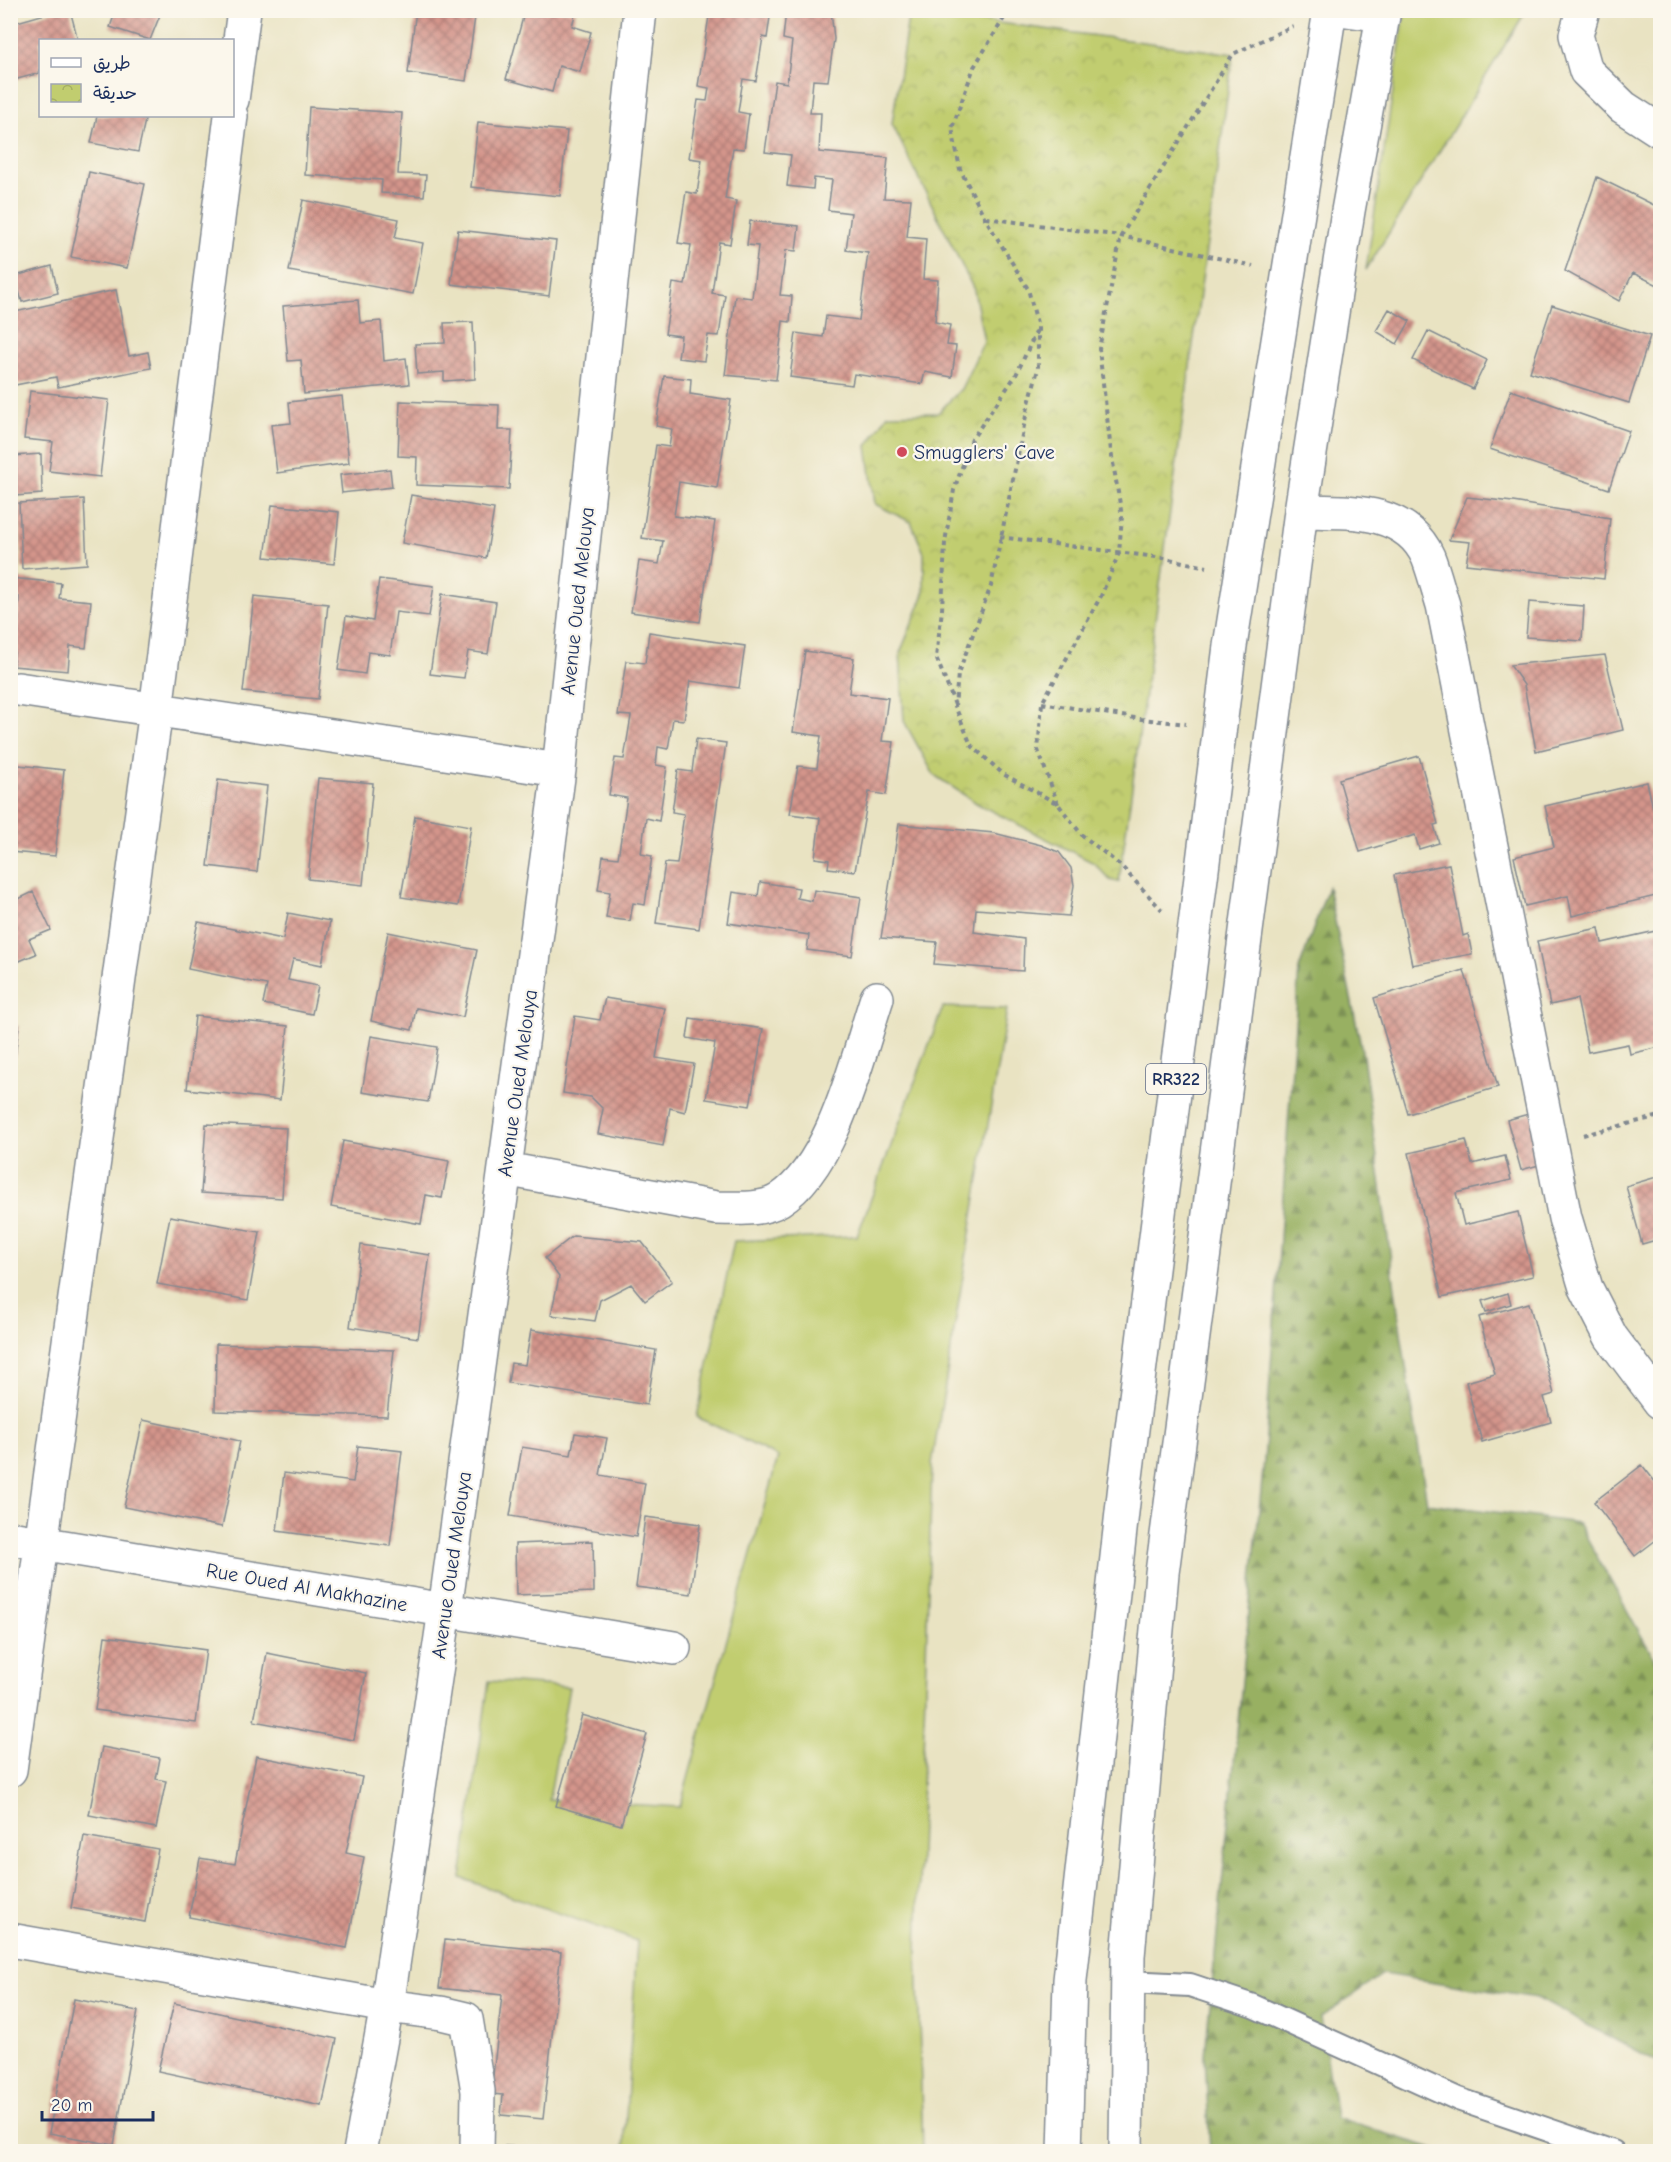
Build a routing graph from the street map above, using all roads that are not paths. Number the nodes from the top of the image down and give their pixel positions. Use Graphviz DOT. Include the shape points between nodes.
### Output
graph roads {
  1 [pos="244,10"];
  2 [pos="640,10"];
  3 [pos="1330,10"];
  4 [pos="1346,10"];
  5 [pos="1583,10"];
  6 [pos="1384,13"];
  7 [pos="234,85"];
  8 [pos="231,117"];
  9 [pos="1660,131"];
  10 [pos="1300,511"];
  11 [pos="18,689"];
  12 [pos="156,710"];
  13 [pos="559,770"];
  14 [pos="877,998"];
  15 [pos="505,1169"];
  16 [pos="1660,1402"];
  17 [pos="10,1538"];
  18 [pos="42,1542"];
  19 [pos="445,1611"];
  20 [pos="674,1648"];
  21 [pos="10,1770"];
  22 [pos="10,1940"];
  23 [pos="1127,1982"];
  24 [pos="387,2006"];
  25 [pos="360,2151"];
  26 [pos="477,2151"];
  27 [pos="1065,2151"];
  28 [pos="1126,2151"];
  29 [pos="1613,2151"];
  1 -- 7 [label="street"];
  2 -- 13 [label="street, Avenue Oued Melouya"];
  3 -- 27 [label="street, RR322" via="1241,575 1125,1485 1070,1980"];
  4 -- 6 [label="street"];
  5 -- 9 [label="street" via="1576,35 1586,71 1623,107"];
  6 -- 10 [label="street, RR322" via="1347,212"];
  8 -- 12 [label="street"];
  10 -- 16 [label="street" via="1355,512 1387,519 1409,531 1427,555 1443,605 1565,1218 1586,1288 1611,1337"];
  10 -- 23 [label="street, RR322" via="1162,1573"];
  11 -- 12 [label="street"];
  12 -- 13 [label="street"];
  12 -- 18 [label="street"];
  13 -- 15 [label="street, Avenue Oued Melouya"];
  14 -- 15 [label="street" via="822,1151 803,1180 777,1201 749,1209 716,1208"];
  15 -- 19 [label="street, Avenue Oued Melouya"];
  17 -- 18 [label="street, Rue Oued Al Makhazine"];
  18 -- 19 [label="street, Rue Oued Al Makhazine"];
  18 -- 21 [label="street"];
  19 -- 20 [label="street, Rue Oued Al Makhazine"];
  19 -- 24 [label="street, Avenue Oued Melouya"];
  22 -- 24 [label="street"];
  23 -- 28 [label="street, RR322"];
  23 -- 29 [label="lane" via="1190,1985 1253,2006 1458,2099"];
  24 -- 25 [label="street, Avenue Oued Melouya"];
  24 -- 26 [label="street" via="466,2019 478,2091"];
}
